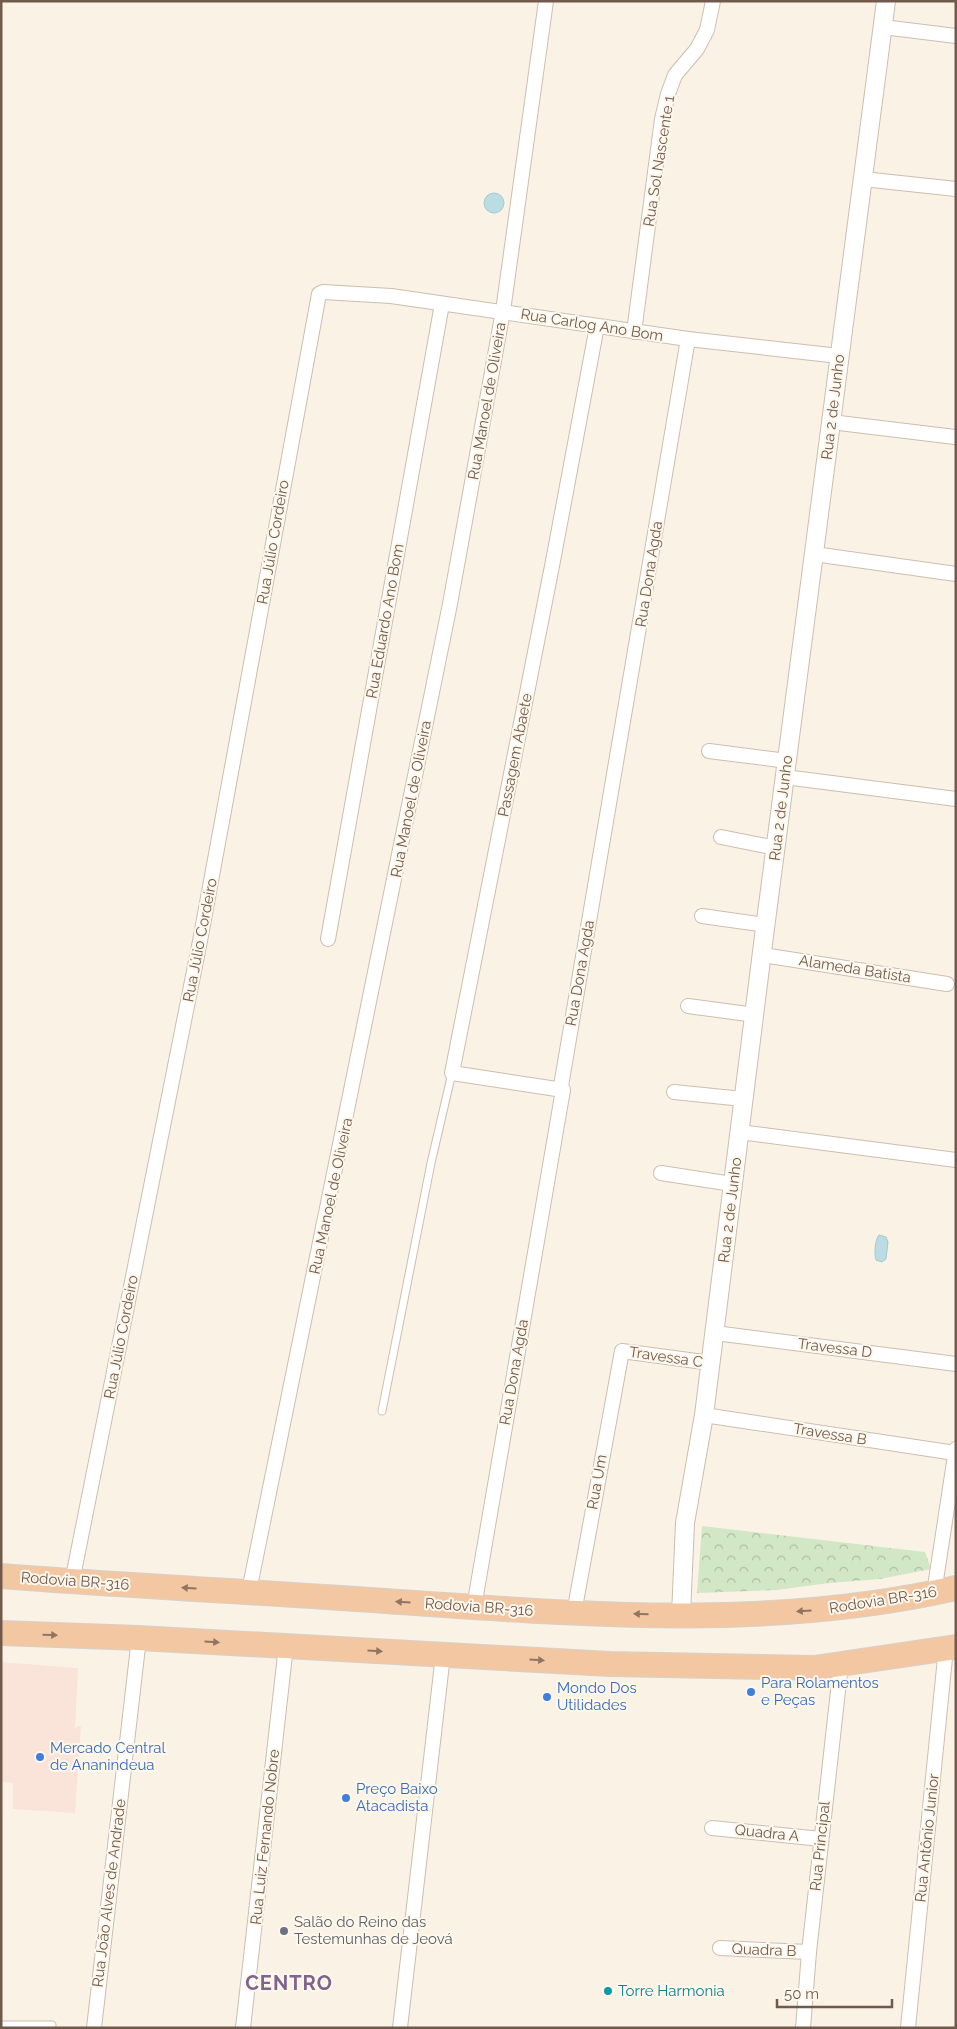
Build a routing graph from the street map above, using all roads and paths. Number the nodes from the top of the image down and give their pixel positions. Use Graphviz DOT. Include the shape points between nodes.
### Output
graph roads {
  1 [pos="546,1"];
  2 [pos="713,1"];
  3 [pos="886,1"];
  4 [pos="883,27"];
  5 [pos="956,36"];
  6 [pos="864,179"];
  7 [pos="956,189"];
  8 [pos="317,297"];
  9 [pos="442,304"];
  10 [pos="503,311"];
  11 [pos="597,326"];
  12 [pos="634,332"];
  13 [pos="688,339"];
  14 [pos="839,356"];
  15 [pos="831,422"];
  16 [pos="955,437"];
  17 [pos="814,554"];
  18 [pos="956,574"];
  19 [pos="709,751"];
  20 [pos="786,769"];
  21 [pos="956,799"];
  22 [pos="721,837"];
  23 [pos="776,848"];
  24 [pos="702,916"];
  25 [pos="766,925"];
  26 [pos="328,939"];
  27 [pos="763,955"];
  28 [pos="948,984"];
  29 [pos="688,1006"];
  30 [pos="755,1015"];
  31 [pos="452,1073"];
  32 [pos="563,1090"];
  33 [pos="674,1092"];
  34 [pos="743,1099"];
  35 [pos="740,1132"];
  36 [pos="956,1160"];
  37 [pos="661,1173"];
  38 [pos="732,1184"];
  39 [pos="715,1333"];
  40 [pos="622,1351"];
  41 [pos="711,1363"];
  42 [pos="956,1364"];
  43 [pos="382,1411"];
  44 [pos="704,1415"];
  45 [pos="955,1451"];
  46 [pos="1,1576"];
  47 [pos="72,1582"];
  48 [pos="945,1590"];
  49 [pos="249,1591"];
  50 [pos="474,1607"];
  51 [pos="574,1613"];
  52 [pos="681,1615"];
  53 [pos="1,1633"];
  54 [pos="138,1638"];
  55 [pos="286,1646"];
  56 [pos="951,1648"];
  57 [pos="443,1655"];
  58 [pos="841,1664"];
  59 [pos="712,1828"];
  60 [pos="821,1839"];
  61 [pos="720,1948"];
  62 [pos="809,1952"];
  63 [pos="1,2025"];
  64 [pos="52,2025"];
  65 [pos="94,2028"];
  66 [pos="243,2028"];
  67 [pos="400,2028"];
  68 [pos="804,2028"];
  69 [pos="908,2028"];
  1 -- 10 [label="street, Rua Manoel de Oliveira"];
  2 -- 12 [label="street, Rua Sol Nascente 1" via="703,39 676,75 662,119"];
  3 -- 4 [label="street, Rua 2 de Junho"];
  4 -- 5 [label="street"];
  4 -- 6 [label="street, Rua 2 de Junho"];
  6 -- 7 [label="street"];
  6 -- 14 [label="street, Rua 2 de Junho"];
  8 -- 9 [label="street, Rua Carlog Ano Bom" via="323,292 392,296"];
  8 -- 47 [label="street, Rua Júlio Cordeiro" via="200,941"];
  9 -- 10 [label="street, Rua Carlog Ano Bom"];
  9 -- 26 [label="street, Rua Eduardo Ano Bom"];
  10 -- 11 [label="street, Rua Carlog Ano Bom"];
  10 -- 49 [label="street, Rua Manoel de Oliveira" via="450,604"];
  11 -- 12 [label="street, Rua Carlog Ano Bom"];
  11 -- 31 [label="street, Passagem Abaete" via="554,561"];
  12 -- 13 [label="street, Rua Carlog Ano Bom"];
  13 -- 14 [label="street, Rua Carlog Ano Bom"];
  13 -- 32 [label="street, Rua Dona Agda" via="561,1086"];
  14 -- 15 [label="street, Rua 2 de Junho"];
  15 -- 16 [label="street"];
  15 -- 17 [label="street, Rua 2 de Junho"];
  17 -- 18 [label="street"];
  17 -- 20 [label="street, Rua 2 de Junho"];
  19 -- 20 [label="street"];
  20 -- 21 [label="street"];
  20 -- 23 [label="street, Rua 2 de Junho"];
  22 -- 23 [label="street"];
  23 -- 25 [label="street, Rua 2 de Junho"];
  24 -- 25 [label="street"];
  25 -- 27 [label="street, Rua 2 de Junho"];
  27 -- 28 [label="street, Alameda Batista"];
  27 -- 30 [label="street, Rua 2 de Junho"];
  29 -- 30 [label="street"];
  30 -- 34 [label="street, Rua 2 de Junho"];
  31 -- 32 [label="street"];
  31 -- 43 [label="lane"];
  32 -- 50 [label="street, Rua Dona Agda"];
  33 -- 34 [label="street"];
  34 -- 35 [label="street, Rua 2 de Junho"];
  35 -- 36 [label="street"];
  35 -- 38 [label="street, Rua 2 de Junho"];
  37 -- 38 [label="street"];
  38 -- 39 [label="street, Rua 2 de Junho"];
  39 -- 41 [label="street, Rua 2 de Junho"];
  39 -- 42 [label="street, Travessa D"];
  40 -- 41 [label="street, Travessa C"];
  40 -- 51 [label="street, Rua Um"];
  41 -- 44 [label="street, Rua 2 de Junho"];
  44 -- 45 [label="street, Travessa B"];
  44 -- 52 [label="street, Rua 2 de Junho" via="685,1523"];
  45 -- 48 [label="street"];
  46 -- 47 [label="highway, Rodovia BR-316"];
  49 -- 47 [label="highway, Rodovia BR-316, one-way"];
  48 -- 52 [label="highway, Rodovia BR-316, one-way" via="804,1612"];
  50 -- 49 [label="highway, Rodovia BR-316, one-way"];
  50 -- 51 [label="highway, Rodovia BR-316"];
  52 -- 51 [label="highway, Rodovia BR-316, one-way"];
  53 -- 54 [label="highway, one-way"];
  54 -- 55 [label="highway, one-way"];
  54 -- 65 [label="street, Rua João Alves de Andrade"];
  55 -- 57 [label="highway, one-way"];
  55 -- 66 [label="street, Rua Luiz Fernando Nobre"];
  56 -- 58 [label="highway"];
  56 -- 69 [label="street, Rua Antônio Junior"];
  57 -- 58 [label="highway, one-way" via="620,1664 814,1668"];
  57 -- 67 [label="street"];
  58 -- 60 [label="street, Rua Principal"];
  59 -- 60 [label="street, Quadra A"];
  60 -- 62 [label="street, Rua Principal"];
  61 -- 62 [label="street, Quadra B"];
  62 -- 68 [label="street, Rua Principal"];
  63 -- 64 [label="lane"];
}
